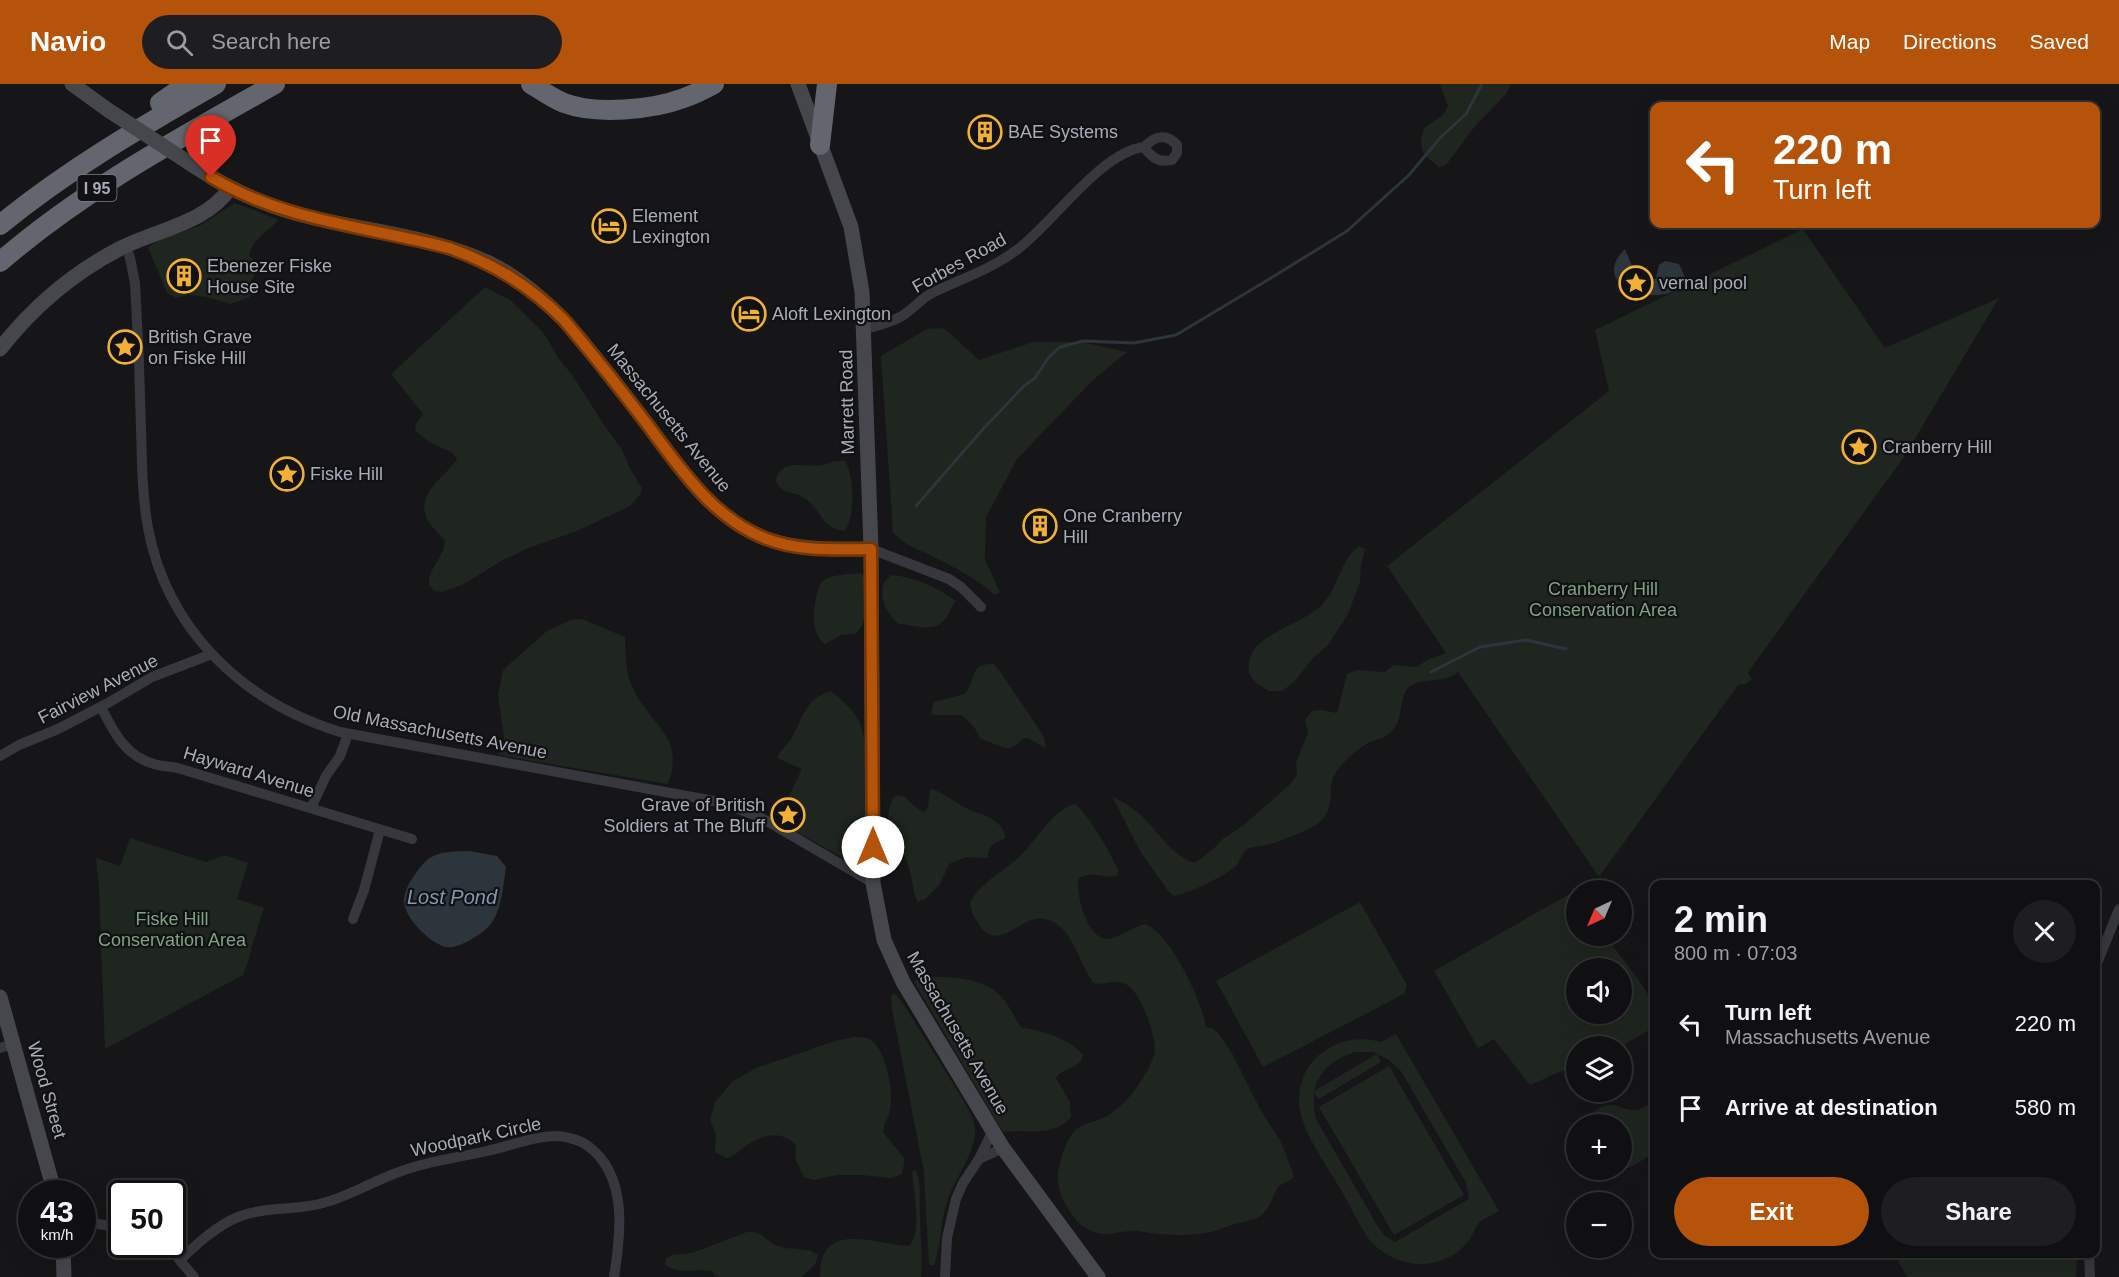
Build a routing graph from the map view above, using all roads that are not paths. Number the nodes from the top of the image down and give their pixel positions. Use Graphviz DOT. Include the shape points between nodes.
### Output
graph roads {
  1 [pos="72,84"];
  2 [pos="187,84"];
  3 [pos="216,84"];
  4 [pos="275,84"];
  5 [pos="531,84"];
  6 [pos="714,84"];
  7 [pos="798,84"];
  8 [pos="827,84"];
  9 [pos="118,141"];
  10 [pos="820,145"];
  11 [pos="1144,147"];
  12 [pos="230,188"];
  13 [pos="0,225"];
  14 [pos="126,246"];
  15 [pos="0,262"];
  16 [pos="865,329"];
  17 [pos="0,349"];
  18 [pos="871,549"];
  19 [pos="981,607"];
  20 [pos="212,654"];
  21 [pos="101,707"];
  22 [pos="348,734"];
  23 [pos="0,756"];
  24 [pos="311,808"];
  25 [pos="380,830"];
  26 [pos="412,839"];
  27 [pos="873,883"];
  28 [pos="2119,909"];
  29 [pos="353,919"];
  30 [pos="2100,956"];
  31 [pos="0,997"];
  32 [pos="7,1046"];
  33 [pos="992,1132"];
  34 [pos="1003,1148"];
  35 [pos="979,1159"];
  36 [pos="50,1180"];
  37 [pos="63,1258"];
  38 [pos="177,1258"];
  39 [pos="2090,1258"];
  40 [pos="180,1260"];
  41 [pos="64,1277"];
  42 [pos="194,1277"];
  43 [pos="614,1277"];
  44 [pos="945,1277"];
  45 [pos="1098,1277"];
  46 [pos="2090,1277"];
  1 -- 12 [label="main road, Massachusetts Avenue, bridge"];
  2 -- 9 [label="highway" via="164,99"];
  3 -- 9 [label="highway, I 95"];
  4 -- 15 [label="highway, I 95" via="116,176"];
  5 -- 6 [label="highway" via="565,103 603,109 664,104"];
  7 -- 10 [label="main road, Marrett Road"];
  8 -- 10 [label="highway"];
  9 -- 13 [label="highway, I 95"];
  10 -- 16 [label="main road, Marrett Road" via="851,227"];
  11 -- 16 [label="street, Forbes Road" via="1132,148 1095,175 1002,261 926,296 900,317"];
  12 -- 14 [label="main road" via="201,214"];
  12 -- 18 [label="main road, Massachusetts Avenue" via="293,213 449,248 510,275 564,320 680,467 723,513 754,533 780,543"];
  14 -- 17 [label="main road" via="57,290"];
  14 -- 20 [label="street, Old Massachusetts Avenue" via="135,283 143,481 150,536 173,599"];
  16 -- 18 [label="main road, Marrett Road"];
  18 -- 19 [label="street" via="950,579"];
  18 -- 27 [label="main road, Massachusetts Avenue"];
  20 -- 21 [label="street, Fairview Avenue" via="148,678"];
  20 -- 22 [label="street, Old Massachusetts Avenue" via="267,701"];
  21 -- 23 [label="street, Fairview Avenue"];
  21 -- 24 [label="street, Hayward Avenue" via="123,746 148,762"];
  22 -- 24 [label="street"];
  22 -- 27 [label="street, Old Massachusetts Avenue" via="718,802 760,817"];
  24 -- 25 [label="street, Hayward Avenue"];
  25 -- 26 [label="street, Hayward Avenue"];
  25 -- 29 [label="street"];
  27 -- 33 [label="main road, Massachusetts Avenue" via="884,939 898,970"];
  28 -- 30 [label="street"];
  31 -- 32 [label="main road, Wood Street"];
  32 -- 36 [label="main road, Wood Street"];
  33 -- 34 [label="main road, Massachusetts Avenue"];
  33 -- 35 [label="street"];
  34 -- 35 [label="street"];
  34 -- 45 [label="main road, Massachusetts Avenue"];
  35 -- 44 [label="street" via="963,1184 951,1217"];
  37 -- 41 [label="main road"];
  38 -- 40 [label="street"];
  39 -- 46 [label="street"];
  40 -- 42 [label="street"];
  40 -- 43 [label="street, Woodpark Circle" via="201,1240 238,1217 321,1204 429,1162 559,1136 587,1145 608,1168 620,1224"];
}
